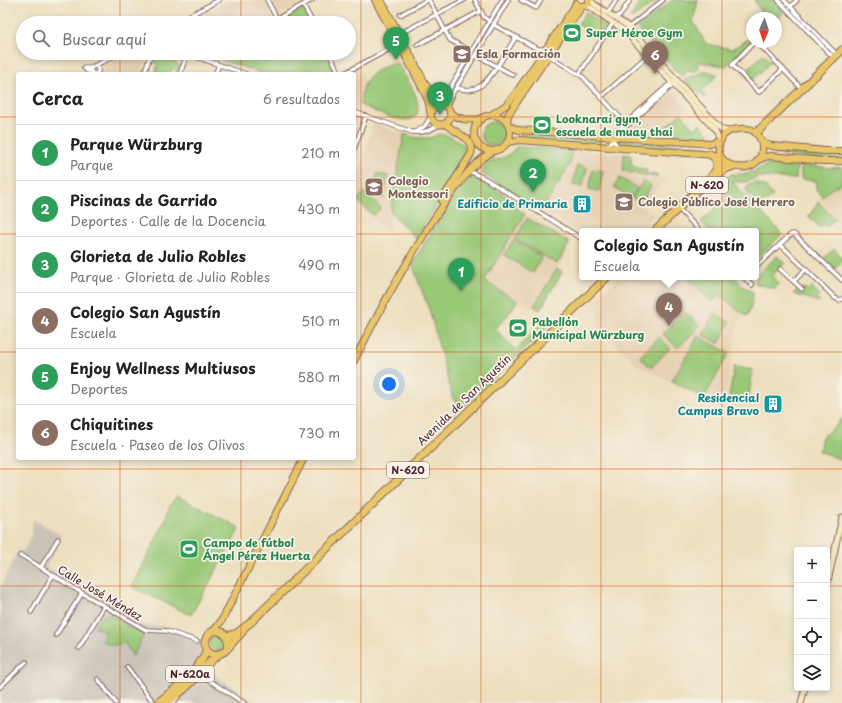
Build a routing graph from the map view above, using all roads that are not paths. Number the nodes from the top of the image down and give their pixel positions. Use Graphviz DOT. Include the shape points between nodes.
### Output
graph roads {
  1 [pos="219,0"];
  2 [pos="267,0"];
  3 [pos="312,0"];
  4 [pos="375,0"];
  5 [pos="381,0"];
  6 [pos="428,0"];
  7 [pos="464,0"];
  8 [pos="475,0"];
  9 [pos="502,0"];
  10 [pos="508,0"];
  11 [pos="541,0"];
  12 [pos="616,0"];
  13 [pos="630,0"];
  14 [pos="663,0"];
  15 [pos="778,0"];
  16 [pos="784,0"];
  17 [pos="797,0"];
  18 [pos="523,1"];
  19 [pos="575,1"];
  20 [pos="587,3"];
  21 [pos="303,5"];
  22 [pos="790,6"];
  23 [pos="481,11"];
  24 [pos="608,13"];
  25 [pos="437,14"];
  26 [pos="400,15"];
  27 [pos="189,16"];
  28 [pos="275,16"];
  29 [pos="283,16"];
  30 [pos="309,16"];
  31 [pos="614,20"];
  32 [pos="489,21"];
  33 [pos="494,25"];
  34 [pos="627,29"];
  35 [pos="445,30"];
  36 [pos="403,32"];
  37 [pos="516,37"];
  38 [pos="401,44"];
  39 [pos="417,45"];
  40 [pos="750,48"];
  41 [pos="762,48"];
  42 [pos="538,49"];
  43 [pos="472,52"];
  44 [pos="548,52"];
  45 [pos="838,54"];
  46 [pos="474,56"];
  47 [pos="647,56"];
  48 [pos="541,58"];
  49 [pos="107,60"];
  50 [pos="149,60"];
  51 [pos="184,60"];
  52 [pos="205,60"];
  53 [pos="333,60"];
  54 [pos="219,65"];
  55 [pos="497,67"];
  56 [pos="783,69"];
  57 [pos="94,71"];
  58 [pos="145,72"];
  59 [pos="181,72"];
  60 [pos="216,72"];
  61 [pos="240,72"];
  62 [pos="339,72"];
  63 [pos="346,72"];
  64 [pos="579,74"];
  65 [pos="513,75"];
  66 [pos="674,82"];
  67 [pos="457,88"];
  68 [pos="802,89"];
  69 [pos="601,97"];
  70 [pos="440,105"];
  71 [pos="449,110"];
  72 [pos="356,112"];
  73 [pos="431,114"];
  74 [pos="492,115"];
  75 [pos="366,116"];
  76 [pos="482,119"];
  77 [pos="625,123"];
  78 [pos="442,124"];
  79 [pos="508,124"];
  80 [pos="452,128"];
  81 [pos="729,131"];
  82 [pos="414,132"];
  83 [pos="716,132"];
  84 [pos="756,133"];
  85 [pos="613,138"];
  86 [pos="476,140"];
  87 [pos="761,140"];
  88 [pos="720,141"];
  89 [pos="508,142"];
  90 [pos="356,144"];
  91 [pos="710,144"];
  92 [pos="607,146"];
  93 [pos="618,147"];
  94 [pos="493,151"];
  95 [pos="842,151"];
  96 [pos="710,154"];
  97 [pos="720,157"];
  98 [pos="758,160"];
  99 [pos="842,161"];
  100 [pos="733,166"];
  101 [pos="717,170"];
  102 [pos="469,171"];
  103 [pos="440,204"];
  104 [pos="679,207"];
  105 [pos="435,216"];
  106 [pos="658,228"];
  107 [pos="697,228"];
  108 [pos="579,237"];
  109 [pos="780,244"];
  110 [pos="759,264"];
  111 [pos="780,268"];
  112 [pos="806,269"];
  113 [pos="604,280"];
  114 [pos="748,280"];
  115 [pos="842,280"];
  116 [pos="794,281"];
  117 [pos="752,285"];
  118 [pos="802,289"];
  119 [pos="842,300"];
  120 [pos="356,357"];
  121 [pos="303,460"];
  122 [pos="842,517"];
  123 [pos="58,539"];
  124 [pos="20,556"];
  125 [pos="41,568"];
  126 [pos="53,575"];
  127 [pos="828,583"];
  128 [pos="82,592"];
  129 [pos="104,606"];
  130 [pos="31,612"];
  131 [pos="222,620"];
  132 [pos="250,623"];
  133 [pos="213,632"];
  134 [pos="224,634"];
  135 [pos="56,635"];
  136 [pos="206,639"];
  137 [pos="197,641"];
  138 [pos="79,648"];
  139 [pos="206,648"];
  140 [pos="228,648"];
  141 [pos="218,655"];
  142 [pos="26,662"];
  143 [pos="127,667"];
  144 [pos="200,673"];
  145 [pos="98,679"];
  146 [pos="0,687"];
  147 [pos="182,691"];
  148 [pos="804,691"];
  149 [pos="176,702"];
  150 [pos="116,703"];
  151 [pos="154,703"];
  152 [pos="158,703"];
  153 [pos="166,703"];
  154 [pos="244,703"];
  155 [pos="802,703"];
  1 -- 27 [label="street"];
  2 -- 28 [label="street"];
  3 -- 21 [label="street"];
  4 -- 38 [label="main road"];
  5 -- 38 [label="main road"];
  6 -- 25 [label="street"];
  6 -- 26 [label="street"];
  7 -- 25 [label="street"];
  8 -- 23 [label="street"];
  9 -- 32 [label="street"];
  10 -- 33 [label="street"];
  11 -- 18 [label="street" via="536,8"];
  12 -- 24 [label="street"];
  13 -- 31 [label="street"];
  14 -- 34 [label="street"];
  15 -- 45 [label="street"];
  16 -- 22 [label="street"];
  17 -- 22 [label="street"];
  19 -- 20 [label="main road" via="580,6"];
  19 -- 44 [label="main road"];
  20 -- 24 [label="main road" via="594,4"];
  20 -- 31 [label="main road" via="591,8"];
  20 -- 44 [label="main road"];
  21 -- 29 [label="street"];
  21 -- 30 [label="street"];
  22 -- 45 [label="street"];
  23 -- 32 [label="street"];
  23 -- 35 [label="street"];
  24 -- 31 [label="main road"];
  25 -- 35 [label="street"];
  25 -- 36 [label="street"];
  31 -- 34 [label="main road"];
  31 -- 64 [label="street"];
  32 -- 43 [label="street"];
  33 -- 37 [label="street"];
  33 -- 46 [label="street"];
  34 -- 47 [label="main road"];
  34 -- 66 [label="main road"];
  35 -- 39 [label="street"];
  35 -- 43 [label="street" via="450,40"];
  37 -- 42 [label="street"];
  37 -- 55 [label="street"];
  38 -- 63 [label="street"];
  38 -- 70 [label="main road" via="433,98"];
  38 -- 73 [label="main road" via="429,100"];
  40 -- 56 [label="street" via="732,65 759,92"];
  41 -- 56 [label="street"];
  42 -- 44 [label="street"];
  42 -- 48 [label="street"];
  43 -- 70 [label="street"];
  44 -- 48 [label="main road"];
  44 -- 64 [label="street"];
  44 -- 79 [label="main road" via="510,111"];
  45 -- 68 [label="highway"];
  46 -- 55 [label="street"];
  46 -- 67 [label="street"];
  47 -- 66 [label="main road"];
  47 -- 69 [label="street"];
  48 -- 74 [label="main road" via="506,105"];
  49 -- 57 [label="street"];
  50 -- 58 [label="street"];
  51 -- 59 [label="street"];
  52 -- 54 [label="street"];
  53 -- 62 [label="street"];
  54 -- 60 [label="street"];
  54 -- 61 [label="street"];
  55 -- 65 [label="street"];
  55 -- 67 [label="street" via="478,88"];
  56 -- 68 [label="street"];
  64 -- 69 [label="street"];
  66 -- 77 [label="street"];
  66 -- 81 [label="main road" via="719,127"];
  66 -- 83 [label="main road"];
  66 -- 85 [label="street"];
  67 -- 71 [label="street" via="448,101"];
  68 -- 84 [label="highway"];
  69 -- 77 [label="street"];
  70 -- 71 [label="main road"];
  70 -- 73 [label="main road" via="434,107"];
  71 -- 76 [label="main road" via="463,120"];
  71 -- 78 [label="main road" via="450,120"];
  72 -- 75 [label="street"];
  73 -- 78 [label="main road" via="435,123"];
  73 -- 82 [label="street" via="425,126"];
  74 -- 76 [label="main road"];
  74 -- 79 [label="main road" via="500,117"];
  75 -- 82 [label="street"];
  75 -- 90 [label="street"];
  76 -- 86 [label="main road" via="475,128"];
  77 -- 85 [label="street"];
  78 -- 80 [label="main road"];
  78 -- 82 [label="street" via="426,132"];
  79 -- 85 [label="main road" via="519,130"];
  79 -- 89 [label="main road"];
  80 -- 86 [label="main road"];
  80 -- 103 [label="main road" via="469,141 472,149"];
  81 -- 84 [label="main road" via="744,129"];
  81 -- 88 [label="main road"];
  83 -- 88 [label="main road"];
  83 -- 91 [label="main road"];
  84 -- 87 [label="main road"];
  85 -- 91 [label="main road"];
  85 -- 92 [label="street"];
  85 -- 93 [label="street"];
  86 -- 94 [label="main road" via="484,149"];
  86 -- 103 [label="main road" via="472,156"];
  87 -- 95 [label="main road" via="772,146"];
  87 -- 98 [label="main road" via="762,150"];
  88 -- 91 [label="main road"];
  88 -- 97 [label="main road"];
  89 -- 92 [label="main road" via="519,140"];
  89 -- 94 [label="main road" via="502,148"];
  92 -- 93 [label="main road"];
  93 -- 96 [label="main road"];
  94 -- 102 [label="main road"];
  96 -- 97 [label="main road"];
  96 -- 101 [label="highway" via="717,160"];
  97 -- 100 [label="main road"];
  97 -- 101 [label="highway, N-620" via="721,165"];
  98 -- 99 [label="main road" via="771,156"];
  98 -- 100 [label="main road" via="750,166"];
  100 -- 104 [label="highway, N-620" via="723,170 693,198"];
  101 -- 104 [label="highway, N-620"];
  102 -- 105 [label="main road"];
  102 -- 108 [label="street"];
  103 -- 105 [label="main road"];
  104 -- 106 [label="highway, N-620"];
  104 -- 107 [label="street"];
  105 -- 120 [label="main road" via="395,283"];
  109 -- 110 [label="street"];
  109 -- 112 [label="street"];
  109 -- 115 [label="street" via="792,234 796,235"];
  111 -- 116 [label="street"];
  112 -- 116 [label="street"];
  112 -- 119 [label="street" via="835,298"];
  113 -- 132 [label="highway, Avenida de San Agustín / N-620"];
  114 -- 117 [label="street"];
  116 -- 118 [label="street"];
  121 -- 131 [label="main road"];
  122 -- 127 [label="main road"];
  123 -- 125 [label="street, Calle José Méndez"];
  124 -- 125 [label="street, Calle José Méndez"];
  125 -- 126 [label="street, Calle José Méndez"];
  126 -- 128 [label="street, Calle José Méndez"];
  126 -- 130 [label="street"];
  128 -- 129 [label="street, Calle José Méndez"];
  128 -- 135 [label="street"];
  129 -- 137 [label="street, Calle José Méndez" via="146,630 167,631"];
  129 -- 138 [label="street"];
  131 -- 133 [label="main road"];
  131 -- 134 [label="main road"];
  132 -- 134 [label="highway, Avenida de San Agustín / N-620" via="237,633"];
  132 -- 140 [label="highway, Avenida de San Agustín / N-620"];
  133 -- 134 [label="highway, N-620"];
  133 -- 136 [label="highway"];
  134 -- 140 [label="highway" via="228,640"];
  136 -- 137 [label="street"];
  136 -- 139 [label="highway"];
  137 -- 139 [label="street, Calle José Méndez"];
  139 -- 141 [label="highway"];
  139 -- 152 [label="highway, N-620a" via="198,665 182,683"];
  140 -- 141 [label="highway, N-620"];
  141 -- 144 [label="highway, N-620a"];
  142 -- 146 [label="street"];
  143 -- 151 [label="street"];
  144 -- 147 [label="highway, N-620a"];
  144 -- 154 [label="street"];
  145 -- 150 [label="street"];
  147 -- 149 [label="street"];
  147 -- 153 [label="highway, N-620a"];
  148 -- 155 [label="main road"];
}
